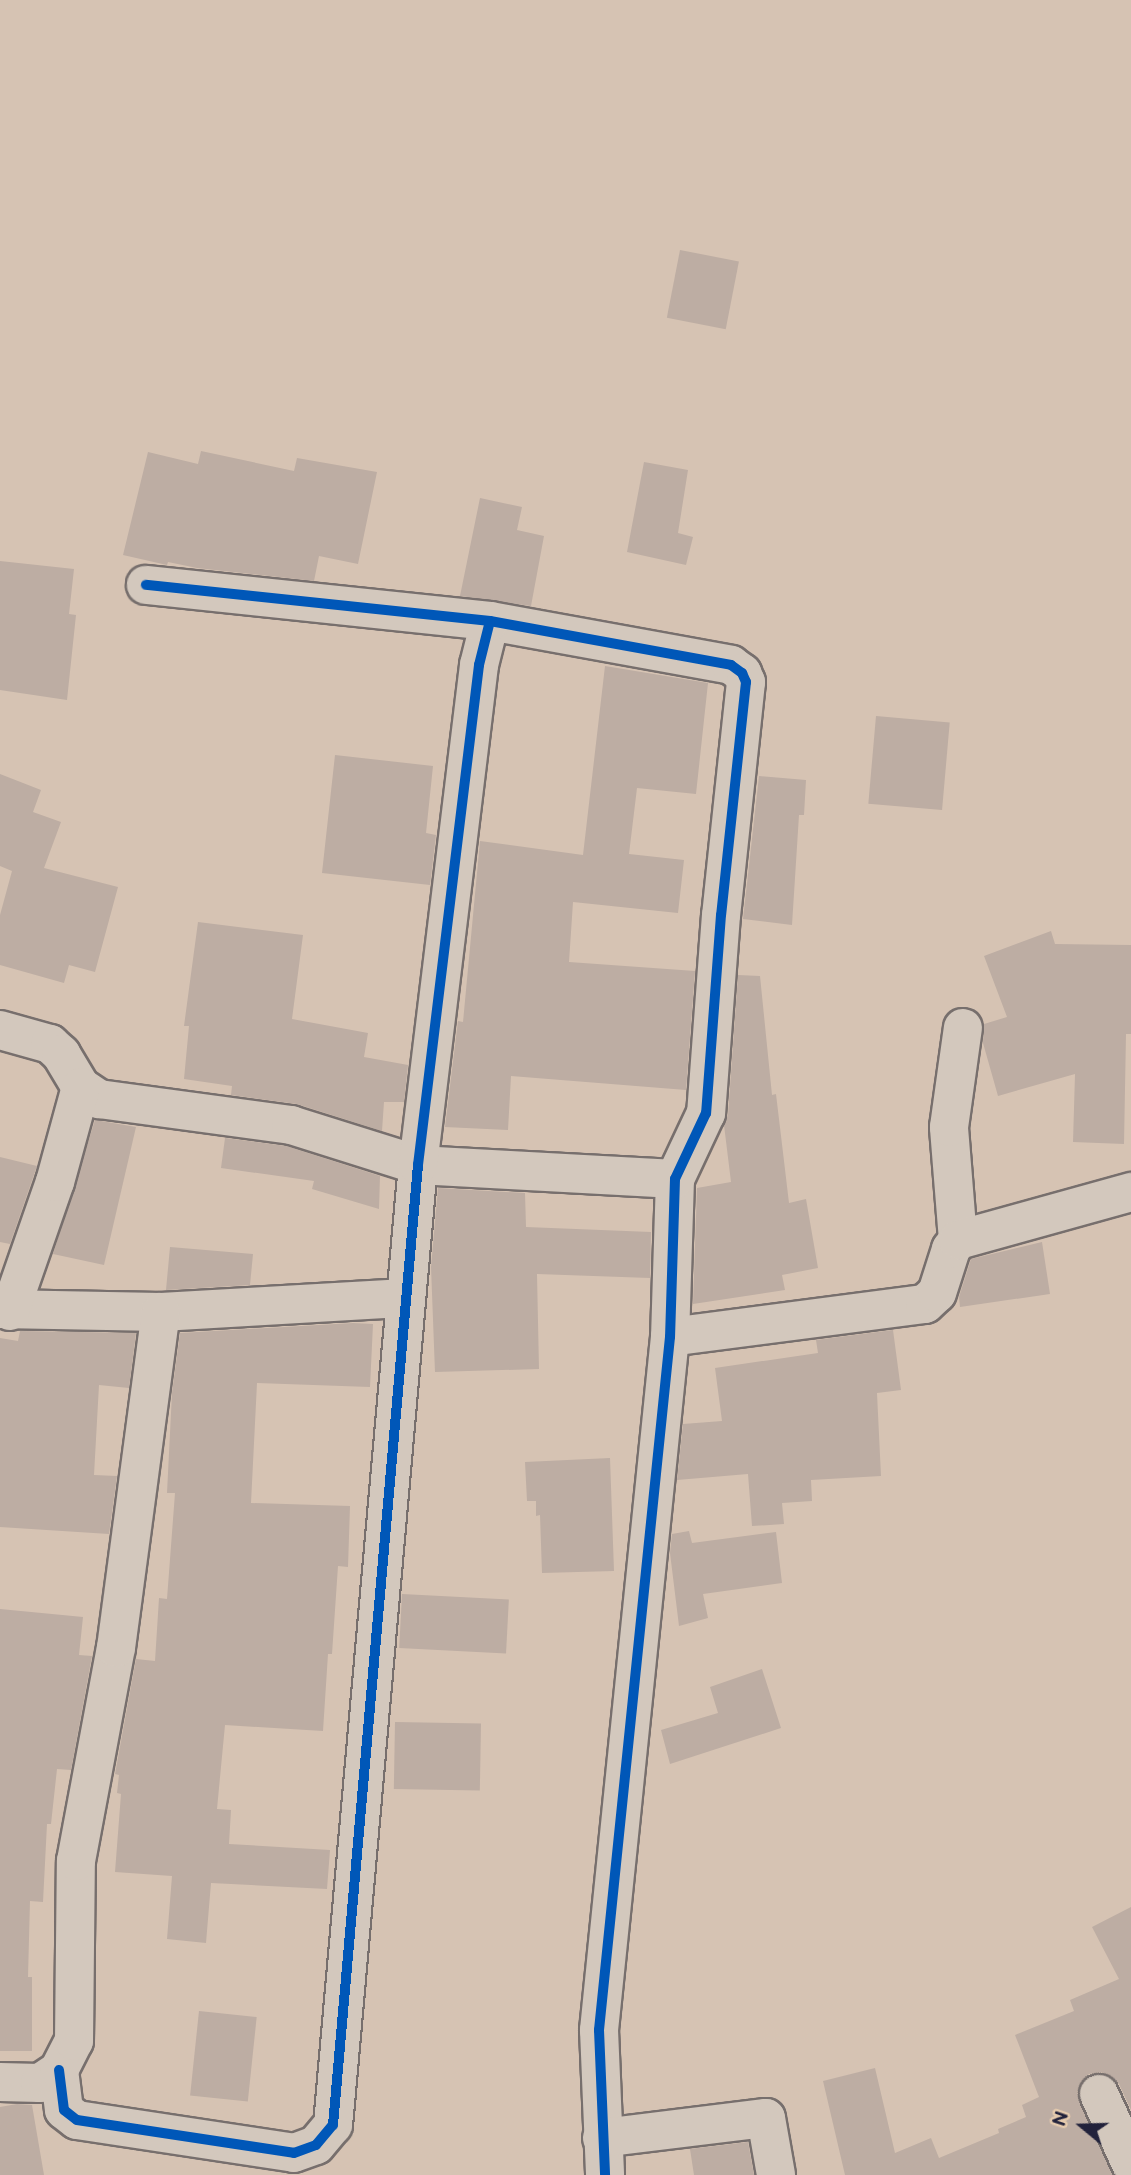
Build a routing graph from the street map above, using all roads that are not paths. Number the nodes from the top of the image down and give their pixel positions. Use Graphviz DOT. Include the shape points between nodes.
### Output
graph roads {
  1 [pos="146,585"];
  2 [pos="490,621"];
  3 [pos="963,1028"];
  4 [pos="0,1030"];
  5 [pos="81,1087"];
  6 [pos="418,1165"];
  7 [pos="674,1179"];
  8 [pos="1131,1192"];
  9 [pos="958,1241"];
  10 [pos="406,1298"];
  11 [pos="5,1310"];
  12 [pos="161,1312"];
  13 [pos="670,1336"];
  14 [pos="59,2070"];
  15 [pos="0,2082"];
  16 [pos="1099,2094"];
  17 [pos="604,2157"];
  18 [pos="1131,2165"];
  19 [pos="775,2175"];
  1 -- 2 [label="street"];
  2 -- 6 [label="street" via="479,665"];
  2 -- 7 [label="street" via="731,665 746,682 706,1113"];
  3 -- 9 [label="street" via="949,1127"];
  4 -- 5 [label="street" via="50,1044"];
  5 -- 6 [label="street" via="99,1099 292,1125"];
  5 -- 11 [label="street" via="55,1182"];
  6 -- 7 [label="street"];
  6 -- 10 [label="street"];
  7 -- 13 [label="street"];
  8 -- 9 [label="street"];
  9 -- 13 [label="street" via="937,1293 925,1304"];
  10 -- 12 [label="street"];
  10 -- 14 [label="street" via="333,2125 316,2145 294,2153 77,2120 64,2110"];
  11 -- 12 [label="street"];
  12 -- 14 [label="street" via="116,1648 76,1861 74,2041"];
  13 -- 17 [label="street" via="598,2029"];
  14 -- 15 [label="street" via="40,2083"];
  16 -- 18 [label="street"];
  17 -- 19 [label="street" via="766,2118"];
}
